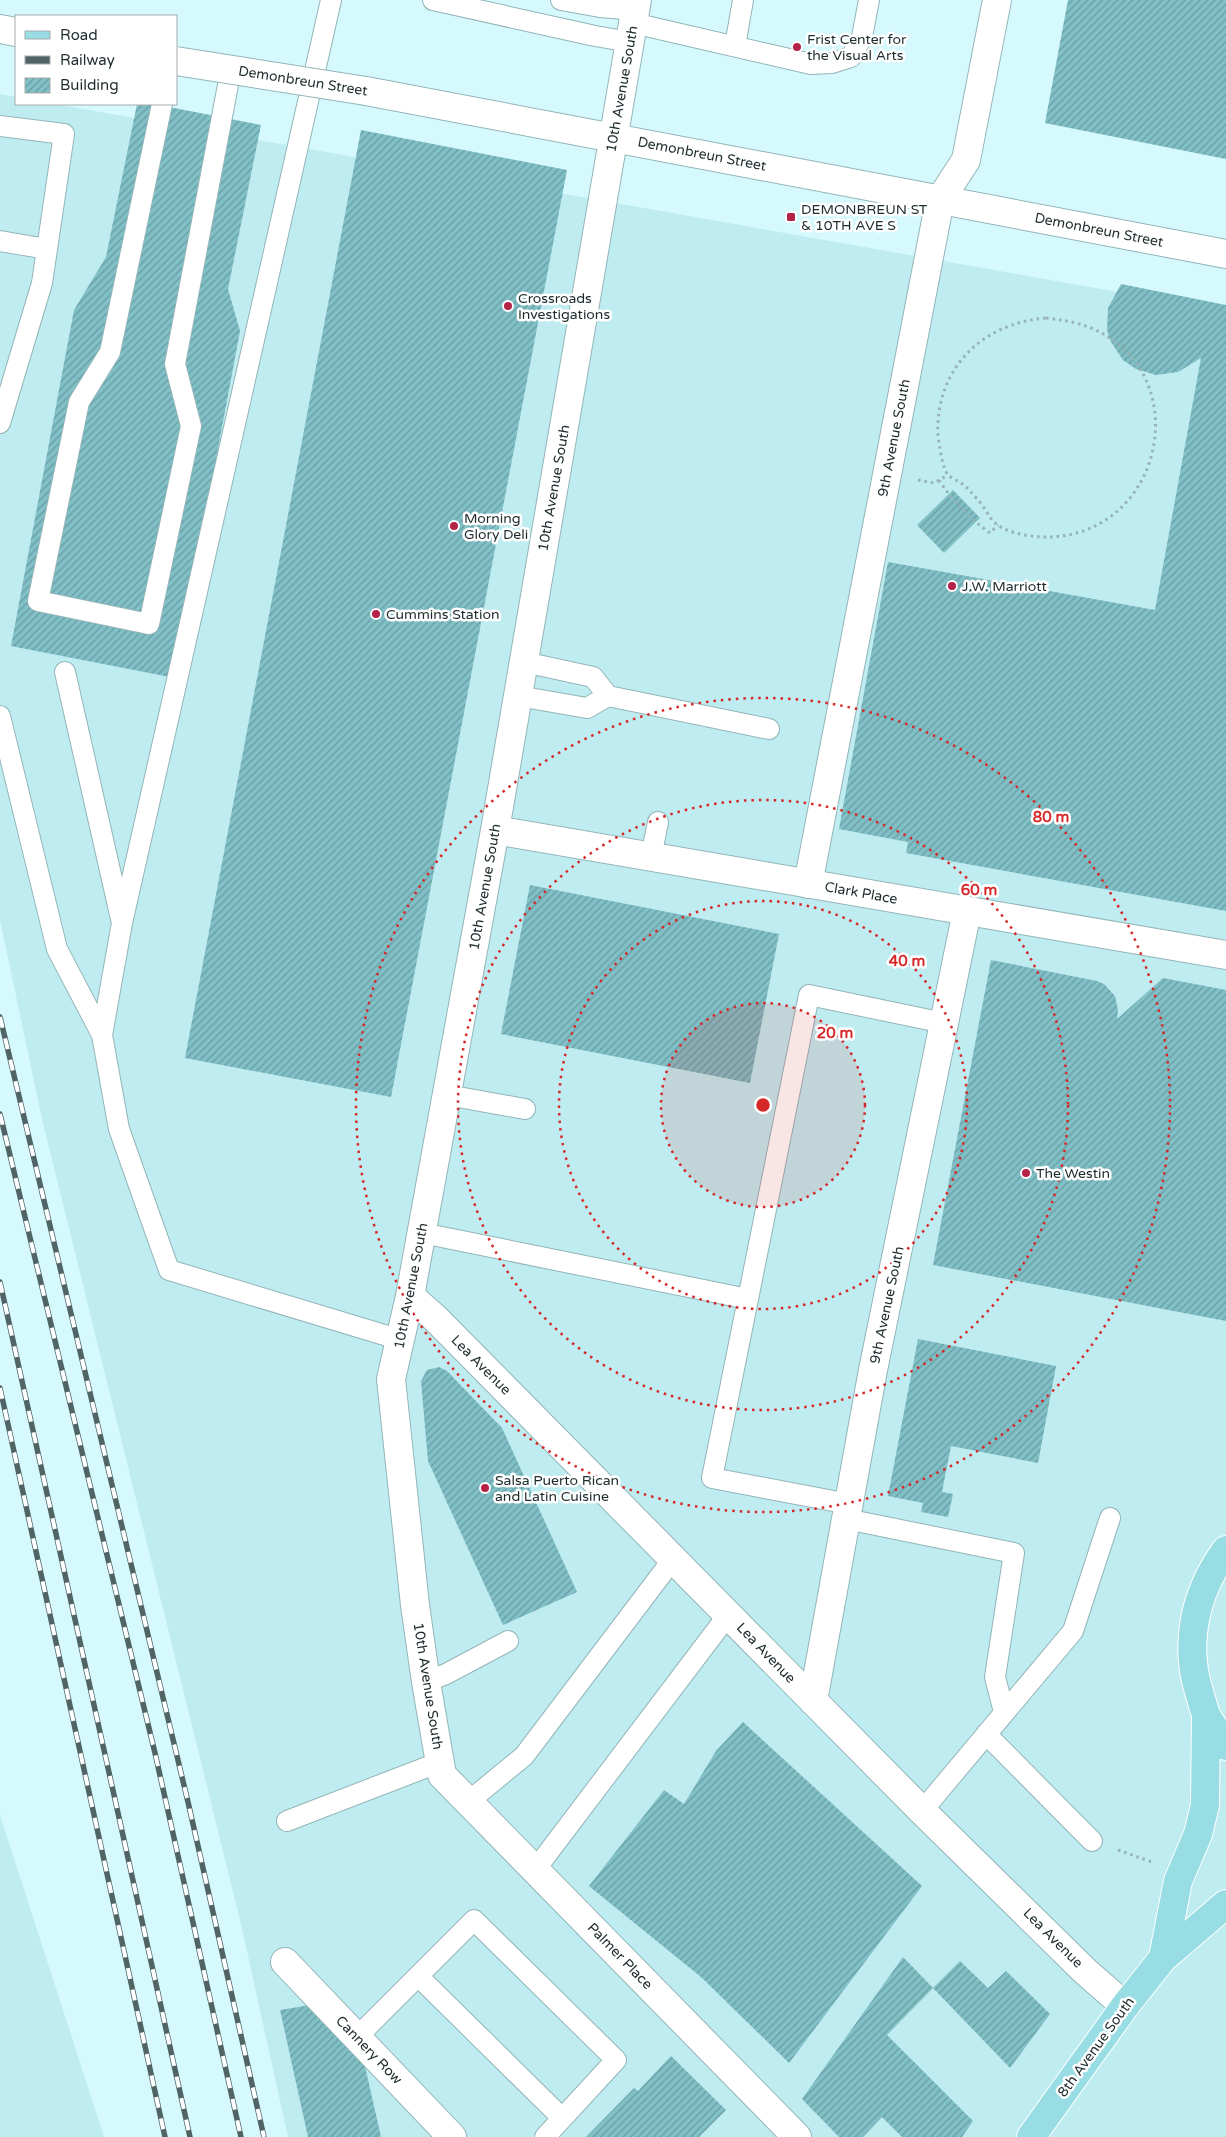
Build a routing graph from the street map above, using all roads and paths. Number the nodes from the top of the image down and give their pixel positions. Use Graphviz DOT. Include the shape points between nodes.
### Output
graph roads {
  1 [pos="331,0"];
  2 [pos="433,0"];
  3 [pos="561,0"];
  4 [pos="743,0"];
  5 [pos="869,0"];
  6 [pos="996,0"];
  7 [pos="634,19"];
  8 [pos="0,29"];
  9 [pos="15,32"];
  10 [pos="735,46"];
  11 [pos="178,60"];
  12 [pos="232,69"];
  13 [pos="162,105"];
  14 [pos="0,126"];
  15 [pos="613,138"];
  16 [pos="940,200"];
  17 [pos="0,241"];
  18 [pos="47,249"];
  19 [pos="1226,254"];
  20 [pos="0,423"];
  21 [pos="948,475"];
  22 [pos="916,479"];
  23 [pos="939,480"];
  24 [pos="998,525"];
  25 [pos="524,662"];
  26 [pos="65,672"];
  27 [pos="518,696"];
  28 [pos="608,696"];
  29 [pos="0,716"];
  30 [pos="769,729"];
  31 [pos="658,822"];
  32 [pos="495,830"];
  33 [pos="651,857"];
  34 [pos="808,884"];
  35 [pos="967,911"];
  36 [pos="122,924"];
  37 [pos="1226,955"];
  38 [pos="944,1023"];
  39 [pos="102,1035"];
  40 [pos="447,1095"];
  41 [pos="525,1109"];
  42 [pos="422,1233"];
  43 [pos="410,1296"];
  44 [pos="748,1298"];
  45 [pos="401,1340"];
  46 [pos="848,1511"];
  47 [pos="1110,1518"];
  48 [pos="1226,1550"];
  49 [pos="673,1559"];
  50 [pos="728,1615"];
  51 [pos="508,1641"];
  52 [pos="426,1682"];
  53 [pos="813,1701"];
  54 [pos="1004,1712"];
  55 [pos="1206,1715"];
  56 [pos="986,1734"];
  57 [pos="1226,1746"];
  58 [pos="441,1768"];
  59 [pos="468,1802"];
  60 [pos="922,1811"];
  61 [pos="288,1821"];
  62 [pos="1092,1841"];
  63 [pos="1153,1863"];
  64 [pos="535,1870"];
  65 [pos="1226,1904"];
  66 [pos="1163,1958"];
  67 [pos="285,1962"];
  68 [pos="418,1976"];
  69 [pos="1125,2006"];
  70 [pos="357,2037"];
  71 [pos="562,2118"];
  72 [pos="452,2137"];
  73 [pos="544,2137"];
  74 [pos="797,2137"];
  75 [pos="1031,2137"];
  1 -- 36 [label="lane"];
  2 -- 7 [label="lane" via="595,36"];
  3 -- 7 [label="lane" via="600,7"];
  4 -- 10 [label="lane"];
  5 -- 10 [label="lane" via="862,37 851,57 832,63 811,64"];
  6 -- 16 [label="street, 9th Avenue South" via="966,160"];
  7 -- 10 [label="lane"];
  7 -- 15 [label="street, 10th Avenue South"];
  8 -- 9 [label="street"];
  11 -- 12 [label="street, Demonbreun Street, bridge"];
  12 -- 13 [label="lane" via="175,364 191,426 149,624 38,601 79,402 110,352"];
  12 -- 15 [label="street, Demonbreun Street, bridge"];
  14 -- 18 [label="lane" via="64,134"];
  15 -- 16 [label="street, Demonbreun Street"];
  15 -- 25 [label="street, 10th Avenue South"];
  16 -- 19 [label="street, Demonbreun Street"];
  16 -- 34 [label="street, 9th Avenue South"];
  17 -- 18 [label="lane"];
  18 -- 20 [label="lane" via="42,283"];
  21 -- 23 [label="path"];
  21 -- 24 [label="path" via="968,489"];
  21 -- 24 [label="path" via="938,441 941,403 948,380 959,363 987,336 1019,322 1046,318 1093,328 1120,347 1141,373 1155,414 1154,451 1135,493 1105,521 1071,534 1037,536"];
  22 -- 23 [label="path" via="934,483"];
  23 -- 24 [label="path" via="959,507 980,526 990,533"];
  25 -- 27 [label="street, 10th Avenue South"];
  25 -- 28 [label="lane" via="593,677"];
  26 -- 36 [label="lane"];
  27 -- 28 [label="lane" via="588,708"];
  27 -- 32 [label="street, 10th Avenue South"];
  28 -- 30 [label="lane"];
  29 -- 39 [label="lane" via="58,949"];
  31 -- 33 [label="lane"];
  32 -- 33 [label="street, Clark Place"];
  32 -- 40 [label="street, 10th Avenue South"];
  33 -- 34 [label="street, Clark Place"];
  34 -- 35 [label="street, Clark Place"];
  35 -- 37 [label="street, Clark Place"];
  35 -- 38 [label="street, 9th Avenue South"];
  36 -- 39 [label="lane"];
  38 -- 44 [label="lane" via="809,995"];
  38 -- 46 [label="street, 9th Avenue South" via="875,1360"];
  39 -- 45 [label="lane" via="119,1129 169,1270"];
  40 -- 41 [label="lane"];
  40 -- 42 [label="street, 10th Avenue South"];
  42 -- 43 [label="street, 10th Avenue South"];
  42 -- 44 [label="lane"];
  43 -- 45 [label="street, 10th Avenue South"];
  43 -- 49 [label="street, Lea Avenue"];
  44 -- 46 [label="lane" via="712,1478"];
  45 -- 52 [label="street, 10th Avenue South" via="391,1379"];
  46 -- 53 [label="street, 9th Avenue South"];
  46 -- 54 [label="lane" via="1014,1553 995,1678"];
  47 -- 54 [label="lane" via="1073,1632"];
  48 -- 55 [label="main road" via="1212,1569 1198,1604 1192,1642 1195,1679"];
  49 -- 50 [label="street, Lea Avenue"];
  49 -- 59 [label="lane" via="524,1756"];
  50 -- 53 [label="street, Lea Avenue"];
  50 -- 64 [label="lane"];
  51 -- 52 [label="lane"];
  52 -- 58 [label="street, 10th Avenue South"];
  53 -- 60 [label="street, Lea Avenue"];
  54 -- 56 [label="lane"];
  55 -- 57 [label="main road"];
  55 -- 66 [label="main road, 8th Avenue South" via="1205,1806 1198,1834 1178,1881"];
  56 -- 60 [label="lane"];
  56 -- 62 [label="lane"];
  58 -- 59 [label="street, Palmer Place"];
  58 -- 61 [label="lane"];
  59 -- 64 [label="street, Palmer Place"];
  60 -- 69 [label="street, Lea Avenue"];
  62 -- 63 [label="path"];
  64 -- 74 [label="street, Palmer Place"];
  65 -- 66 [label="main road, 8th Avenue South"];
  66 -- 69 [label="main road, 8th Avenue South"];
  67 -- 70 [label="street, Cannery Row"];
  68 -- 70 [label="lane"];
  68 -- 71 [label="lane"];
  68 -- 71 [label="lane" via="474,1920 616,2060"];
  69 -- 75 [label="main road, 8th Avenue South"];
  70 -- 72 [label="street, Cannery Row"];
  71 -- 73 [label="lane"];
}
